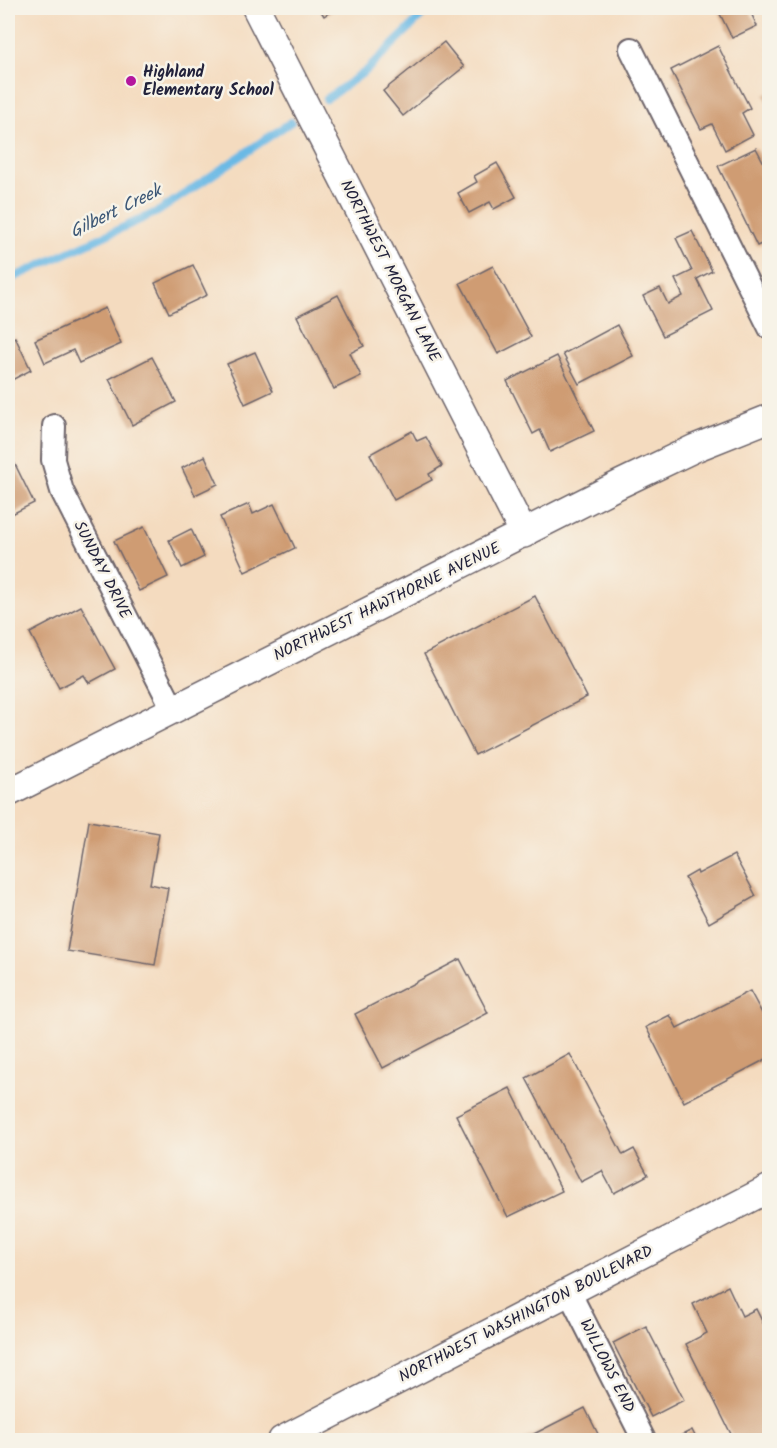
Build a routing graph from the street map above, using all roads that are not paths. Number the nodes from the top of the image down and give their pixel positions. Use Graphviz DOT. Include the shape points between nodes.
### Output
graph roads {
  1 [pos="256,8"];
  2 [pos="631,50"];
  3 [pos="770,328"];
  4 [pos="770,418"];
  5 [pos="54,426"];
  6 [pos="524,534"];
  7 [pos="172,709"];
  8 [pos="8,793"];
  9 [pos="770,1188"];
  10 [pos="569,1292"];
  11 [pos="282,1440"];
  12 [pos="644,1440"];
  1 -- 6 [label="street, NORTHWEST MORGAN LANE"];
  2 -- 3 [label="street"];
  4 -- 6 [label="street, NORTHWEST HAWTHORNE AVENUE" via="695,448"];
  5 -- 7 [label="street, SUNDAY DRIVE" via="53,460 62,490"];
  6 -- 7 [label="street, NORTHWEST HAWTHORNE AVENUE"];
  7 -- 8 [label="street, NORTHWEST HAWTHORNE AVENUE"];
  9 -- 10 [label="street, NORTHWEST WASHINGTON BOULEVARD"];
  10 -- 11 [label="street, NORTHWEST WASHINGTON BOULEVARD"];
  10 -- 12 [label="street, WILLOWS END"];
}
